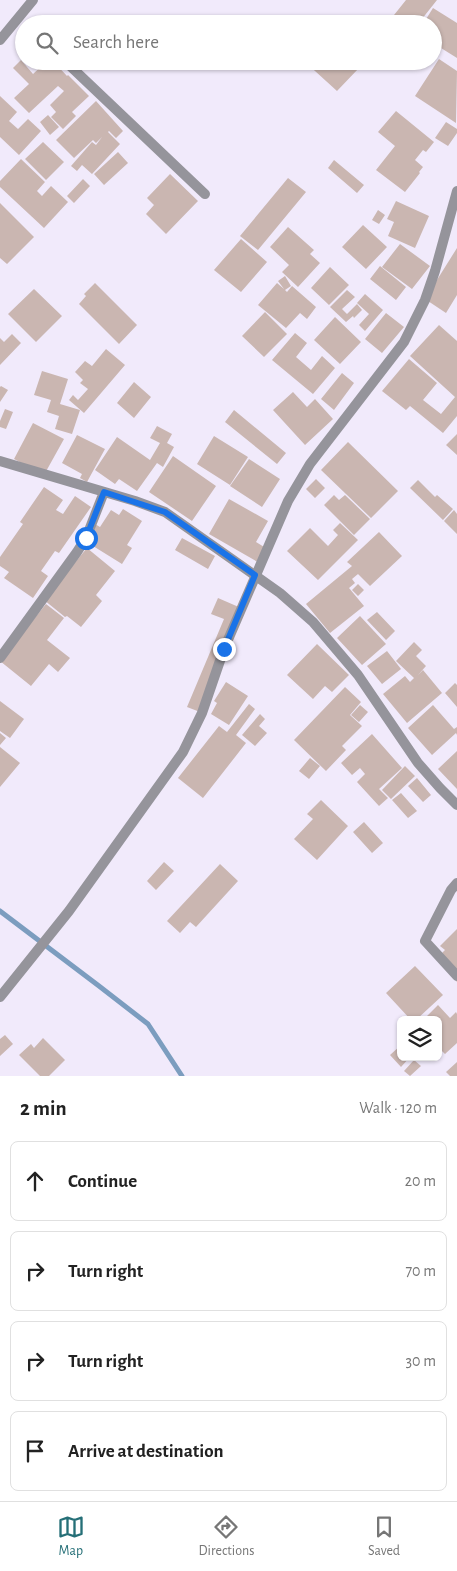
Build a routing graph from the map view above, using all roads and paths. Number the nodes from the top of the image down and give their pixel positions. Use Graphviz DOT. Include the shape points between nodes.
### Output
graph roads {
  1 [pos="33,0"];
  2 [pos="25,15"];
  3 [pos="15,27"];
  4 [pos="0,40"];
  5 [pos="74,70"];
  6 [pos="457,191"];
  7 [pos="204,194"];
  8 [pos="0,461"];
  9 [pos="104,492"];
  10 [pos="255,575"];
  11 [pos="0,658"];
  12 [pos="457,805"];
  13 [pos="457,882"];
  14 [pos="457,976"];
  15 [pos="3,993"];
  1 -- 2 [label="street"];
  3 -- 4 [label="street"];
  5 -- 7 [label="street"];
  6 -- 10 [label="street" via="425,300 404,342 310,464 288,500"];
  8 -- 9 [label="street"];
  9 -- 10 [label="street" via="165,512"];
  9 -- 11 [label="street" via="82,545"];
  10 -- 12 [label="street" via="313,622 358,675 418,763"];
  10 -- 15 [label="street" via="224,649 202,714 183,752 68,911"];
  13 -- 14 [label="street" via="425,940"];
}
